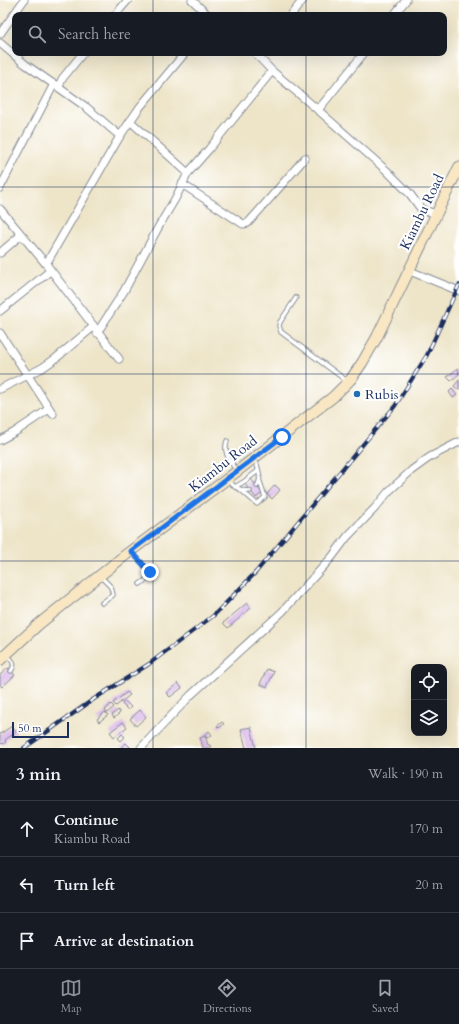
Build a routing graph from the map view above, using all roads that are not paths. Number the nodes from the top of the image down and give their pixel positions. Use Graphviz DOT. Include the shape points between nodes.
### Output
graph roads {
  1 [pos="24,0"];
  2 [pos="128,0"];
  3 [pos="303,0"];
  4 [pos="406,0"];
  5 [pos="195,1"];
  6 [pos="16,12"];
  7 [pos="118,12"];
  8 [pos="205,12"];
  9 [pos="293,12"];
  10 [pos="396,12"];
  11 [pos="12,17"];
  12 [pos="0,34"];
  13 [pos="0,43"];
  14 [pos="12,53"];
  15 [pos="15,56"];
  16 [pos="81,56"];
  17 [pos="182,56"];
  18 [pos="260,56"];
  19 [pos="362,56"];
  20 [pos="272,71"];
  21 [pos="56,86"];
  22 [pos="318,110"];
  23 [pos="130,121"];
  24 [pos="120,136"];
  25 [pos="305,158"];
  26 [pos="459,167"];
  27 [pos="188,173"];
  28 [pos="182,184"];
  29 [pos="0,188"];
  30 [pos="0,209"];
  31 [pos="436,214"];
  32 [pos="21,235"];
  33 [pos="0,253"];
  34 [pos="48,268"];
  35 [pos="410,271"];
  36 [pos="459,291"];
  37 [pos="296,298"];
  38 [pos="0,311"];
  39 [pos="95,330"];
  40 [pos="1,336"];
  41 [pos="118,359"];
  42 [pos="27,375"];
  43 [pos="348,382"];
  44 [pos="0,389"];
  45 [pos="0,440"];
  46 [pos="227,441"];
  47 [pos="459,442"];
  48 [pos="254,457"];
  49 [pos="237,471"];
  50 [pos="258,471"];
  51 [pos="227,480"];
  52 [pos="260,482"];
  53 [pos="257,486"];
  54 [pos="235,487"];
  55 [pos="241,490"];
  56 [pos="250,491"];
  57 [pos="131,551"];
  58 [pos="101,576"];
  59 [pos="140,584"];
  60 [pos="102,603"];
  61 [pos="3,657"];
  62 [pos="11,672"];
  63 [pos="141,748"];
  1 -- 6 [label="street"];
  2 -- 7 [label="street"];
  3 -- 9 [label="street"];
  4 -- 10 [label="street"];
  5 -- 8 [label="street"];
  11 -- 12 [label="street"];
  13 -- 14 [label="street"];
  15 -- 21 [label="street"];
  16 -- 21 [label="street"];
  17 -- 23 [label="street"];
  18 -- 20 [label="street"];
  19 -- 22 [label="street"];
  20 -- 22 [label="street"];
  20 -- 27 [label="street"];
  21 -- 24 [label="street"];
  21 -- 29 [label="street"];
  22 -- 31 [label="street" via="386,170 422,208"];
  23 -- 24 [label="street"];
  23 -- 27 [label="street"];
  24 -- 34 [label="street"];
  25 -- 28 [label="street" via="248,223 238,222"];
  26 -- 31 [label="main road, Kiambu Road"];
  27 -- 28 [label="street"];
  28 -- 39 [label="street" via="124,291"];
  30 -- 32 [label="street"];
  31 -- 35 [label="main road, Kiambu Road"];
  32 -- 33 [label="street"];
  32 -- 34 [label="street"];
  34 -- 38 [label="street"];
  34 -- 39 [label="street"];
  35 -- 36 [label="street"];
  35 -- 43 [label="main road, Kiambu Road" via="377,337"];
  37 -- 43 [label="lane" via="280,322 281,332"];
  39 -- 41 [label="street"];
  39 -- 42 [label="street" via="55,359"];
  40 -- 42 [label="street"];
  42 -- 44 [label="street"];
  42 -- 45 [label="street" via="51,412"];
  43 -- 48 [label="main road, Kiambu Road" via="333,397"];
  46 -- 49 [label="lane" via="226,453"];
  47 -- 63 [label="street" via="430,457 389,490 282,612 191,695"];
  48 -- 49 [label="main road, Kiambu Road"];
  48 -- 50 [label="lane"];
  49 -- 51 [label="main road, Kiambu Road"];
  50 -- 52 [label="lane"];
  50 -- 54 [label="lane"];
  51 -- 54 [label="lane"];
  51 -- 57 [label="main road, Kiambu Road"];
  52 -- 53 [label="lane"];
  52 -- 55 [label="lane" via="265,497 258,504"];
  54 -- 55 [label="lane"];
  55 -- 56 [label="lane"];
  57 -- 58 [label="main road, Kiambu Road"];
  57 -- 59 [label="lane" via="150,572 150,577"];
  58 -- 60 [label="lane" via="114,595"];
  58 -- 61 [label="main road, Kiambu Road" via="44,620"];
  61 -- 62 [label="lane" via="13,662"];
}
